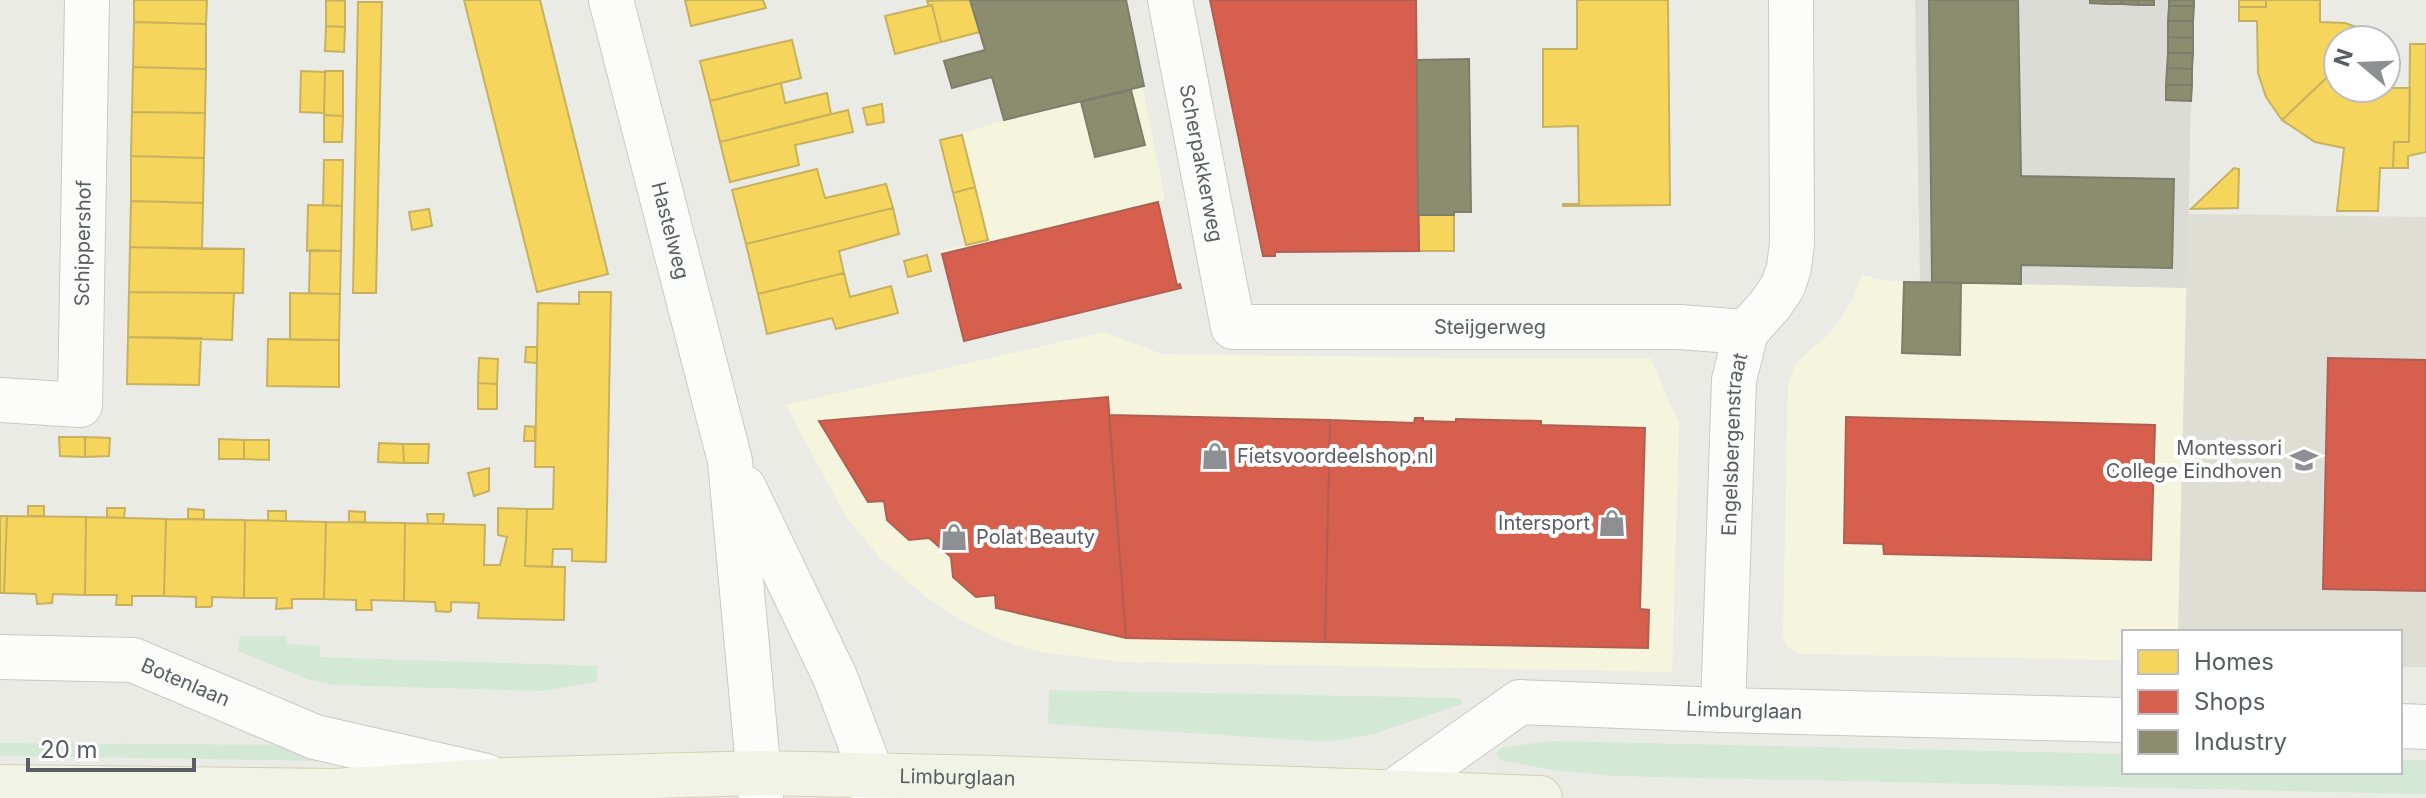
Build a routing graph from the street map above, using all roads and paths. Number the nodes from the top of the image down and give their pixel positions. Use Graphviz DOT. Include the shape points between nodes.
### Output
graph roads {
  1 [pos="87,0"];
  2 [pos="611,0"];
  3 [pos="1170,0"];
  4 [pos="1791,0"];
  5 [pos="1233,327"];
  6 [pos="1746,332"];
  7 [pos="0,400"];
  8 [pos="730,461"];
  9 [pos="0,657"];
  10 [pos="1723,710"];
  11 [pos="2122,720"];
  12 [pos="2402,726"];
  13 [pos="2426,727"];
  14 [pos="504,780"];
  15 [pos="760,785"];
  16 [pos="0,787"];
  17 [pos="873,787"];
  18 [pos="1393,792"];
  19 [pos="1540,798"];
  1 -- 7 [label="street, Schippershof" via="80,405"];
  2 -- 8 [label="street, Hastelweg"];
  3 -- 5 [label="street, Scherpakkerweg"];
  4 -- 6 [label="street, Engelsbergenstraat" via="1792,243 1783,286"];
  5 -- 6 [label="street, Steijgerweg" via="1679,327"];
  6 -- 10 [label="street, Engelsbergenstraat" via="1734,380"];
  8 -- 15 [label="street, Hastelweg"];
  8 -- 17 [label="street, Hastelweg" via="835,677"];
  9 -- 14 [label="street, Botenlaan" via="133,660 315,737"];
  10 -- 11 [label="street, Limburglaan"];
  10 -- 18 [label="street, Limburglaan" via="1520,702"];
  12 -- 13 [label="street"];
  14 -- 15 [label="main road, Botenlaan"];
  14 -- 16 [label="main road, Botenlaan" via="333,791"];
  15 -- 17 [label="main road, Limburglaan"];
  17 -- 18 [label="main road, Limburglaan"];
  18 -- 19 [label="main road, Limburglaan"];
}
